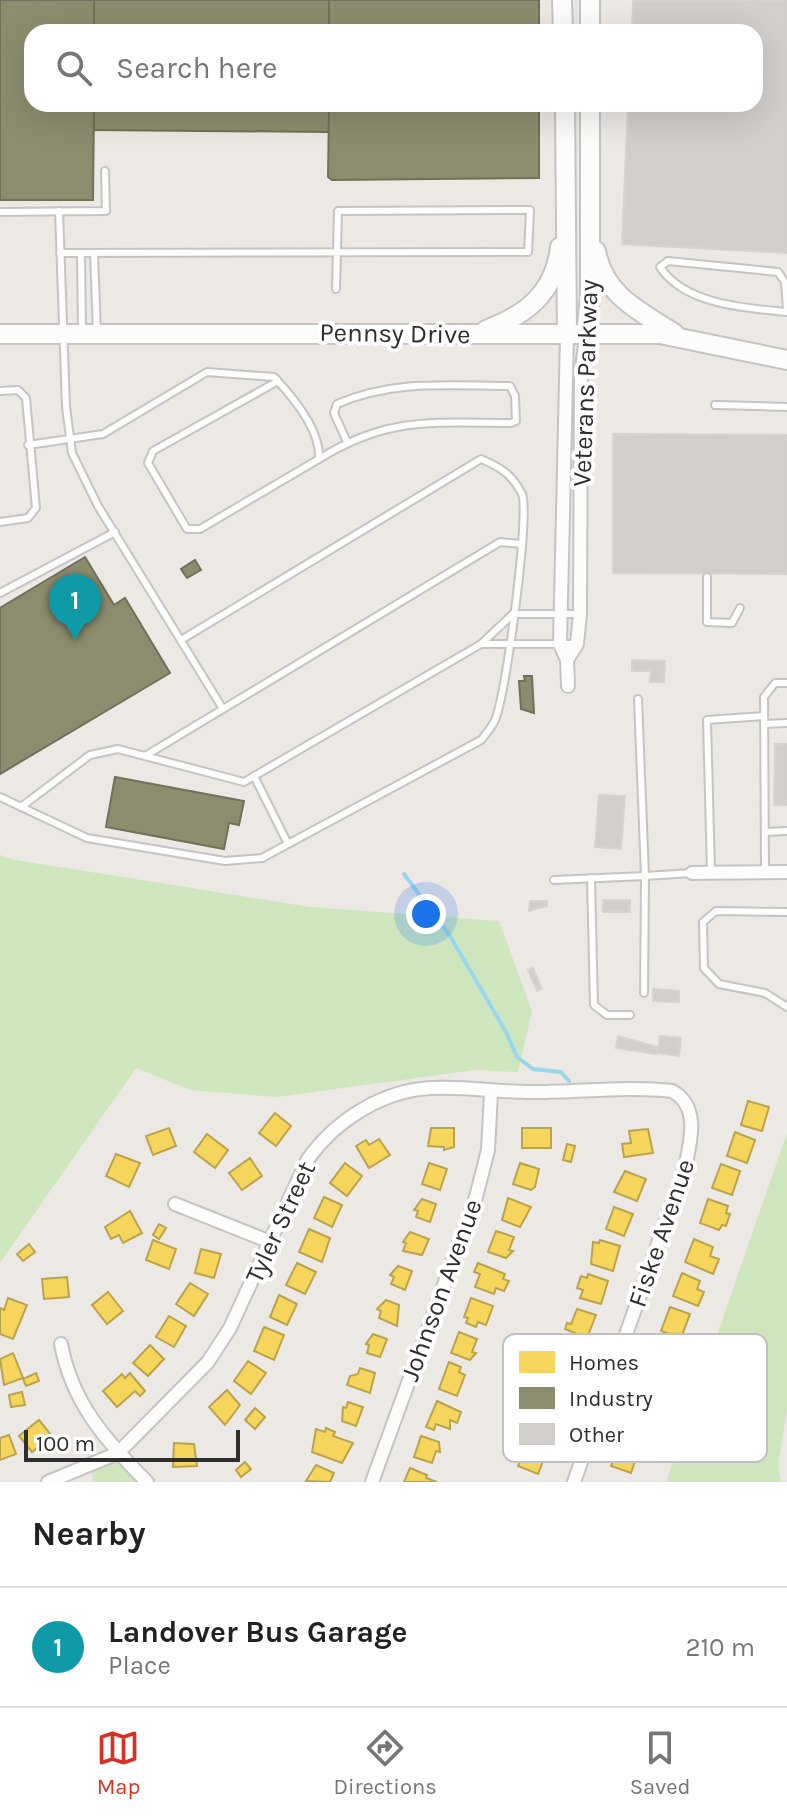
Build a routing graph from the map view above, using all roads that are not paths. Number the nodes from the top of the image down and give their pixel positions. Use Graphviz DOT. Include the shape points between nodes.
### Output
graph roads {
  1 [pos="562,0"];
  2 [pos="590,0"];
  3 [pos="563,24"];
  4 [pos="590,24"];
  5 [pos="565,112"];
  6 [pos="590,112"];
  7 [pos="105,171"];
  8 [pos="567,186"];
  9 [pos="59,211"];
  10 [pos="0,212"];
  11 [pos="589,225"];
  12 [pos="337,251"];
  13 [pos="60,253"];
  14 [pos="81,253"];
  15 [pos="94,253"];
  16 [pos="336,289"];
  17 [pos="787,311"];
  18 [pos="476,333"];
  19 [pos="0,334"];
  20 [pos="82,334"];
  21 [pos="576,336"];
  22 [pos="680,337"];
  23 [pos="787,360"];
  24 [pos="278,381"];
  25 [pos="0,391"];
  26 [pos="715,405"];
  27 [pos="787,407"];
  28 [pos="69,440"];
  29 [pos="347,442"];
  30 [pos="28,445"];
  31 [pos="319,459"];
  32 [pos="0,522"];
  33 [pos="115,532"];
  34 [pos="522,544"];
  35 [pos="707,577"];
  36 [pos="0,593"];
  37 [pos="740,608"];
  38 [pos="513,614"];
  39 [pos="561,614"];
  40 [pos="580,614"];
  41 [pos="181,640"];
  42 [pos="481,644"];
  43 [pos="560,644"];
  44 [pos="577,644"];
  45 [pos="509,645"];
  46 [pos="567,660"];
  47 [pos="787,683"];
  48 [pos="568,686"];
  49 [pos="638,699"];
  50 [pos="223,709"];
  51 [pos="764,720"];
  52 [pos="787,723"];
  53 [pos="145,756"];
  54 [pos="254,776"];
  55 [pos="0,797"];
  56 [pos="21,807"];
  57 [pos="787,831"];
  58 [pos="765,832"];
  59 [pos="288,844"];
  60 [pos="765,872"];
  61 [pos="787,872"];
  62 [pos="692,873"];
  63 [pos="711,873"];
  64 [pos="645,876"];
  65 [pos="591,878"];
  66 [pos="554,880"];
  67 [pos="787,912"];
  68 [pos="644,993"];
  69 [pos="787,1007"];
  70 [pos="630,1015"];
  71 [pos="491,1093"];
  72 [pos="691,1117"];
  73 [pos="175,1204"];
  74 [pos="268,1241"];
  75 [pos="626,1334"];
  76 [pos="61,1344"];
  77 [pos="118,1453"];
  78 [pos="581,1462"];
  79 [pos="48,1482"];
  80 [pos="147,1482"];
  81 [pos="372,1482"];
  82 [pos="574,1482"];
  1 -- 3 [label="main road"];
  2 -- 4 [label="main road"];
  5 -- 8 [label="main road, Veterans Parkway"];
  6 -- 11 [label="main road, Veterans Parkway"];
  7 -- 9 [label="lane" via="106,211"];
  8 -- 18 [label="main road" via="559,255 544,292 526,313"];
  8 -- 21 [label="main road, Veterans Parkway"];
  9 -- 10 [label="lane"];
  9 -- 13 [label="lane"];
  11 -- 21 [label="main road, Veterans Parkway"];
  11 -- 22 [label="main road" via="599,267 620,299"];
  12 -- 12 [label="lane" via="338,211 530,210 528,252"];
  12 -- 15 [label="lane"];
  12 -- 16 [label="lane"];
  13 -- 14 [label="lane"];
  13 -- 20 [label="lane"];
  14 -- 15 [label="lane"];
  14 -- 20 [label="lane"];
  15 -- 20 [label="lane"];
  17 -- 17 [label="lane" via="785,282 778,272 668,261 660,267 668,278 705,299"];
  18 -- 20 [label="main road, Pennsy Drive"];
  18 -- 21 [label="main road, Pennsy Drive"];
  19 -- 20 [label="main road, Pennsy Drive"];
  20 -- 28 [label="lane"];
  21 -- 22 [label="main road, Pennsy Drive"];
  21 -- 39 [label="street, Veterans Parkway"];
  21 -- 40 [label="street, Veterans Parkway" via="581,377"];
  22 -- 23 [label="main road, Pennsy Drive"];
  24 -- 28 [label="lane" via="207,372 103,434"];
  24 -- 31 [label="lane" via="320,445"];
  24 -- 31 [label="lane" via="153,451 148,463 187,529 200,529"];
  25 -- 30 [label="lane" via="18,390 26,398"];
  26 -- 27 [label="lane"];
  28 -- 30 [label="lane"];
  28 -- 33 [label="lane" via="83,479"];
  29 -- 29 [label="lane" via="388,427 511,423 516,421 515,396 510,386 390,386 359,394 337,404 334,413"];
  29 -- 31 [label="lane"];
  30 -- 32 [label="lane" via="36,508 28,518"];
  33 -- 36 [label="lane"];
  33 -- 41 [label="lane"];
  34 -- 38 [label="lane"];
  34 -- 41 [label="lane" via="523,496 506,470 481,459"];
  34 -- 50 [label="lane" via="500,542"];
  35 -- 37 [label="lane" via="707,622 732,623"];
  38 -- 39 [label="lane"];
  38 -- 42 [label="lane"];
  38 -- 45 [label="lane"];
  39 -- 40 [label="lane"];
  39 -- 43 [label="street, Veterans Parkway"];
  40 -- 44 [label="street, Veterans Parkway"];
  41 -- 50 [label="lane"];
  42 -- 45 [label="lane"];
  42 -- 54 [label="lane"];
  43 -- 44 [label="lane"];
  43 -- 45 [label="lane"];
  43 -- 46 [label="street, Veterans Parkway"];
  44 -- 46 [label="street, Veterans Parkway"];
  45 -- 59 [label="lane" via="496,719 481,740"];
  46 -- 48 [label="street, Veterans Parkway"];
  47 -- 51 [label="lane" via="775,683 764,697"];
  49 -- 64 [label="lane"];
  50 -- 53 [label="lane"];
  51 -- 52 [label="lane"];
  51 -- 58 [label="lane"];
  51 -- 63 [label="lane" via="707,720"];
  53 -- 54 [label="lane" via="244,782"];
  53 -- 56 [label="lane" via="118,749 90,755"];
  54 -- 59 [label="lane"];
  55 -- 56 [label="lane"];
  56 -- 59 [label="lane" via="87,838 225,861 262,858"];
  57 -- 58 [label="lane"];
  58 -- 60 [label="lane"];
  60 -- 61 [label="street"];
  60 -- 63 [label="street"];
  62 -- 63 [label="street"];
  62 -- 64 [label="lane"];
  64 -- 65 [label="lane"];
  64 -- 68 [label="lane"];
  65 -- 66 [label="lane"];
  65 -- 70 [label="lane" via="594,1005 607,1015"];
  67 -- 69 [label="lane" via="716,911 703,922 704,968 719,984 765,993"];
  71 -- 72 [label="street, Tyler Street" via="672,1091 688,1105"];
  71 -- 74 [label="street, Tyler Street" via="416,1090 346,1120 308,1159"];
  71 -- 81 [label="street, Johnson Avenue" via="488,1150 476,1197"];
  72 -- 75 [label="street, Fiske Avenue" via="685,1167"];
  73 -- 74 [label="street"];
  74 -- 77 [label="street, Tyler Street" via="220,1346"];
  76 -- 77 [label="street" via="82,1406"];
  77 -- 79 [label="street"];
  77 -- 80 [label="street"];
  78 -- 82 [label="street, Fiske Avenue"];
}
